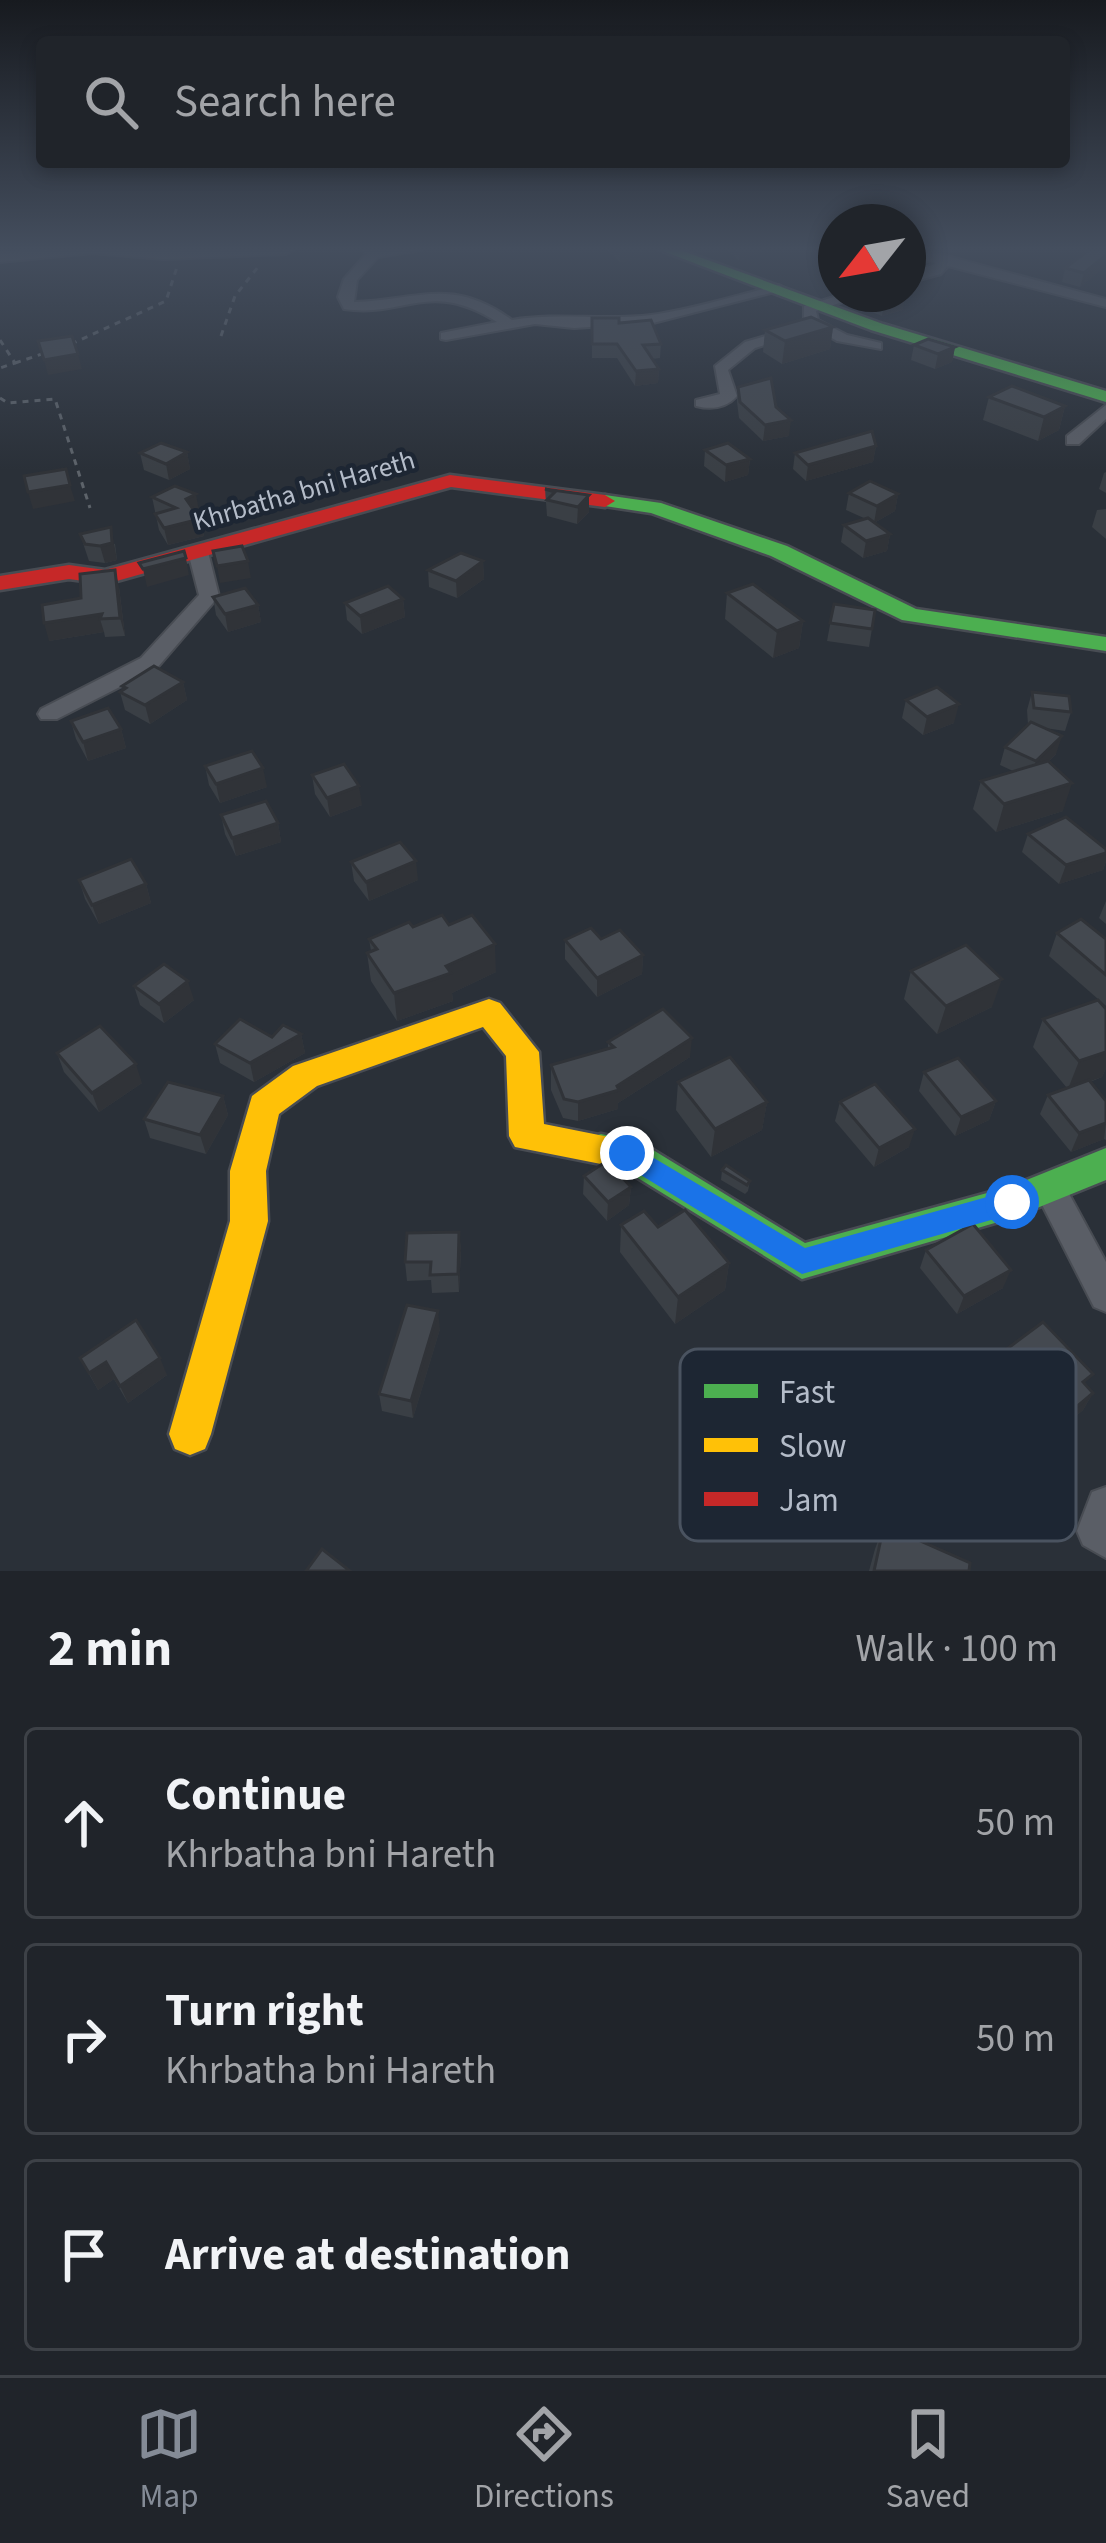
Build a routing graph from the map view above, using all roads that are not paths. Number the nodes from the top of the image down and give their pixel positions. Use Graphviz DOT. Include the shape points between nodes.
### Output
graph roads {
  1 [pos="508,323"];
  2 [pos="524,323"];
  3 [pos="801,323"];
  4 [pos="832,323"];
  5 [pos="844,323"];
  6 [pos="512,327"];
  7 [pos="446,336"];
  8 [pos="876,346"];
  9 [pos="1106,397"];
  10 [pos="702,403"];
  11 [pos="1106,410"];
  12 [pos="1073,440"];
  13 [pos="198,551"];
  14 [pos="0,583"];
  15 [pos="1106,644"];
  16 [pos="49,714"];
  17 [pos="1106,1164"];
  18 [pos="1049,1187"];
  19 [pos="1106,1296"];
  20 [pos="190,1433"];
  21 [pos="1106,1506"];
  22 [pos="1106,1538"];
  1 -- 6 [label="street"];
  2 -- 6 [label="street"];
  3 -- 10 [label="street" via="732,356 720,369 730,396"];
  4 -- 8 [label="street"];
  5 -- 9 [label="street"];
  6 -- 7 [label="street"];
  11 -- 12 [label="street"];
  13 -- 14 [label="street, Khrbatha bni Hareth" via="106,577 69,572"];
  13 -- 15 [label="street, Khrbatha bni Hareth" via="450,481 654,507 779,551 910,615"];
  13 -- 16 [label="street" via="209,596 149,663"];
  17 -- 18 [label="street"];
  18 -- 19 [label="street"];
  18 -- 20 [label="street" via="802,1261 627,1153 527,1136 522,1052 489,1012 305,1076 264,1106 248,1171 249,1221"];
  21 -- 22 [label="street" via="1097,1531"];
}
